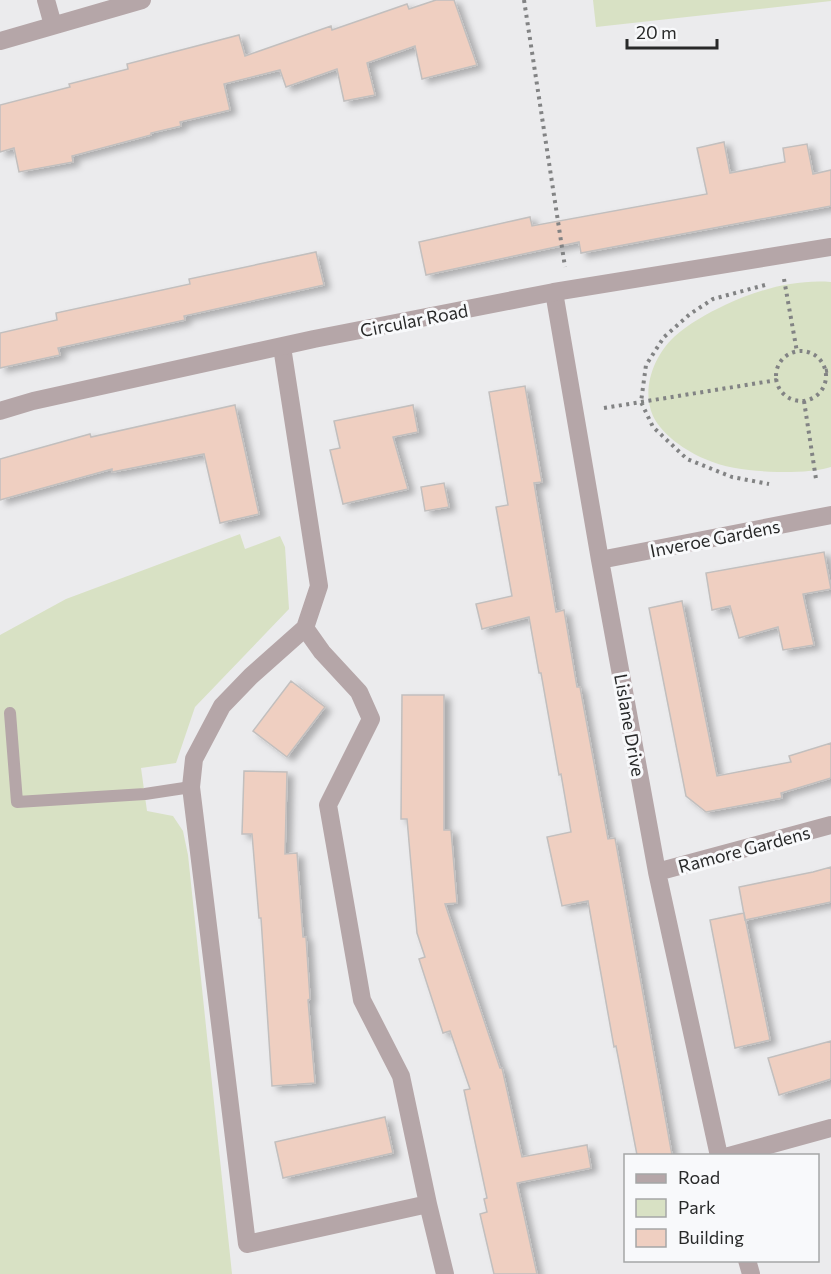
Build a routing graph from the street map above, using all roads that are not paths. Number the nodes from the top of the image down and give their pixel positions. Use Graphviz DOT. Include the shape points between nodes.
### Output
graph roads {
  1 [pos="46,0"];
  2 [pos="142,0"];
  3 [pos="53,25"];
  4 [pos="0,41"];
  5 [pos="831,247"];
  6 [pos="554,292"];
  7 [pos="282,347"];
  8 [pos="0,411"];
  9 [pos="831,515"];
  10 [pos="600,560"];
  11 [pos="305,628"];
  12 [pos="10,713"];
  13 [pos="191,787"];
  14 [pos="831,825"];
  15 [pos="657,872"];
  16 [pos="831,1128"];
  17 [pos="719,1154"];
  18 [pos="733,1154"];
  19 [pos="428,1204"];
  20 [pos="445,1274"];
  1 -- 3 [label="street"];
  2 -- 3 [label="street"];
  3 -- 4 [label="street"];
  5 -- 6 [label="street, Circular Road"];
  6 -- 7 [label="street, Circular Road"];
  6 -- 10 [label="street, Lislane Drive"];
  7 -- 8 [label="street, Circular Road"];
  7 -- 11 [label="street" via="319,586"];
  9 -- 10 [label="street, Inveroe Gardens"];
  10 -- 15 [label="street, Lislane Drive"];
  11 -- 13 [label="street" via="222,706 194,759"];
  11 -- 19 [label="street" via="359,692 371,719 328,805 362,1000 401,1076"];
  12 -- 13 [label="lane" via="16,802 145,795"];
  13 -- 19 [label="street" via="248,1244"];
  14 -- 15 [label="street, Ramore Gardens"];
  15 -- 17 [label="street, Lislane Drive"];
  16 -- 18 [label="street"];
  19 -- 20 [label="street"];
}
